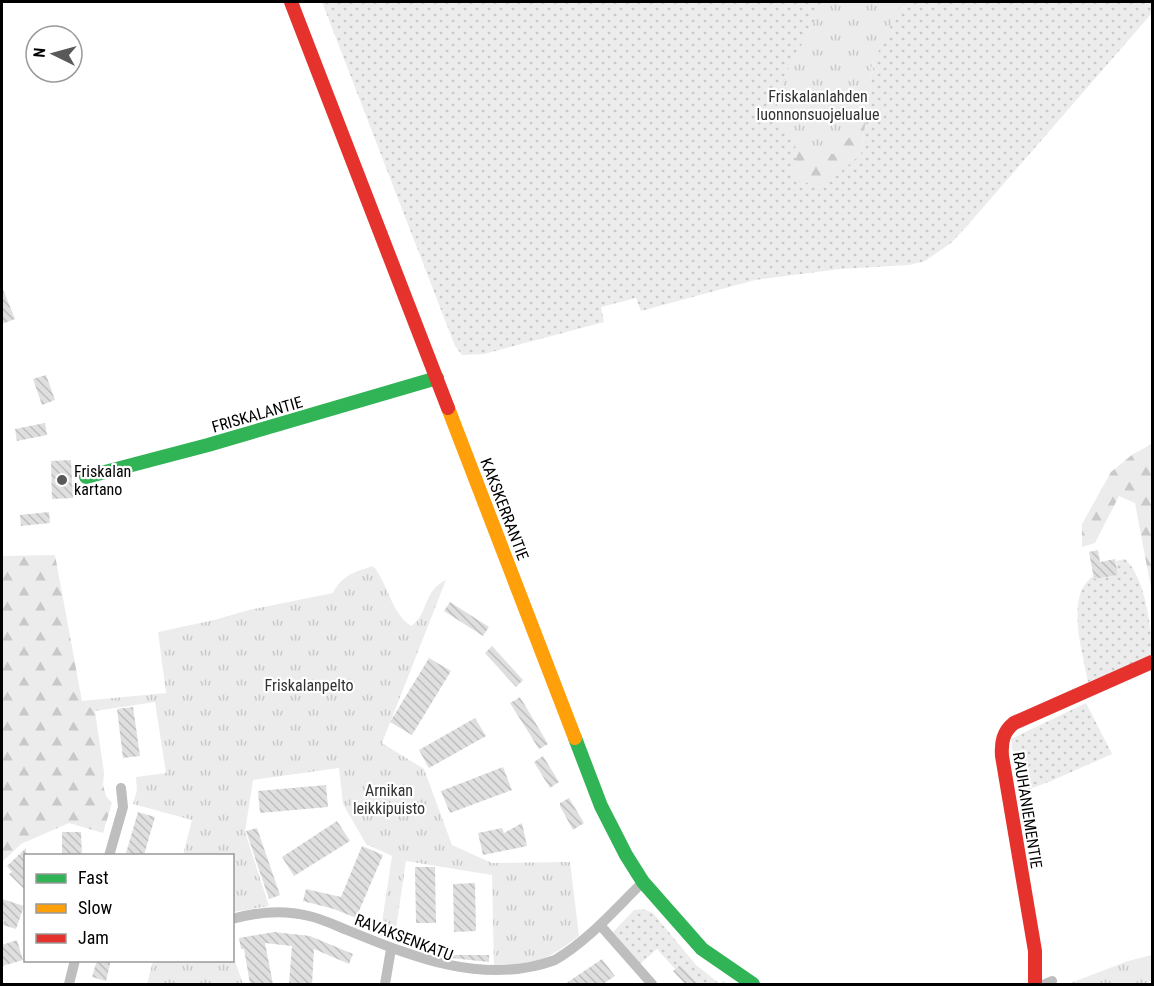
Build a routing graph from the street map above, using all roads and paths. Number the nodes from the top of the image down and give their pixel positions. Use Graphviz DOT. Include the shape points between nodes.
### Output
graph roads {
  1 [pos="291,2"];
  2 [pos="437,378"];
  3 [pos="86,477"];
  4 [pos="1152,662"];
  5 [pos="121,788"];
  6 [pos="109,854"];
  7 [pos="643,882"];
  8 [pos="234,919"];
  9 [pos="600,925"];
  10 [pos="391,949"];
  11 [pos="74,962"];
  12 [pos="69,984"];
  13 [pos="385,984"];
  14 [pos="652,984"];
  15 [pos="753,984"];
  16 [pos="1035,984"];
  1 -- 2 [label="main road, KAKSKERRANTIE"];
  2 -- 3 [label="main road, FRISKALANTIE"];
  2 -- 7 [label="main road, KAKSKERRANTIE" via="601,806"];
  4 -- 16 [label="main road, RAUHANIEMENTIE" via="1014,723 1002,738 1035,951"];
  5 -- 6 [label="street" via="123,807"];
  7 -- 9 [label="street, RAVAKSENKATU"];
  7 -- 15 [label="main road, KAKSKERRANTIE" via="702,949"];
  8 -- 10 [label="street, RAVAKSENKATU" via="264,913 308,916"];
  9 -- 10 [label="street, RAVAKSENKATU" via="553,961 496,976 448,971"];
  9 -- 14 [label="street"];
  10 -- 13 [label="street"];
  11 -- 12 [label="street"];
}
